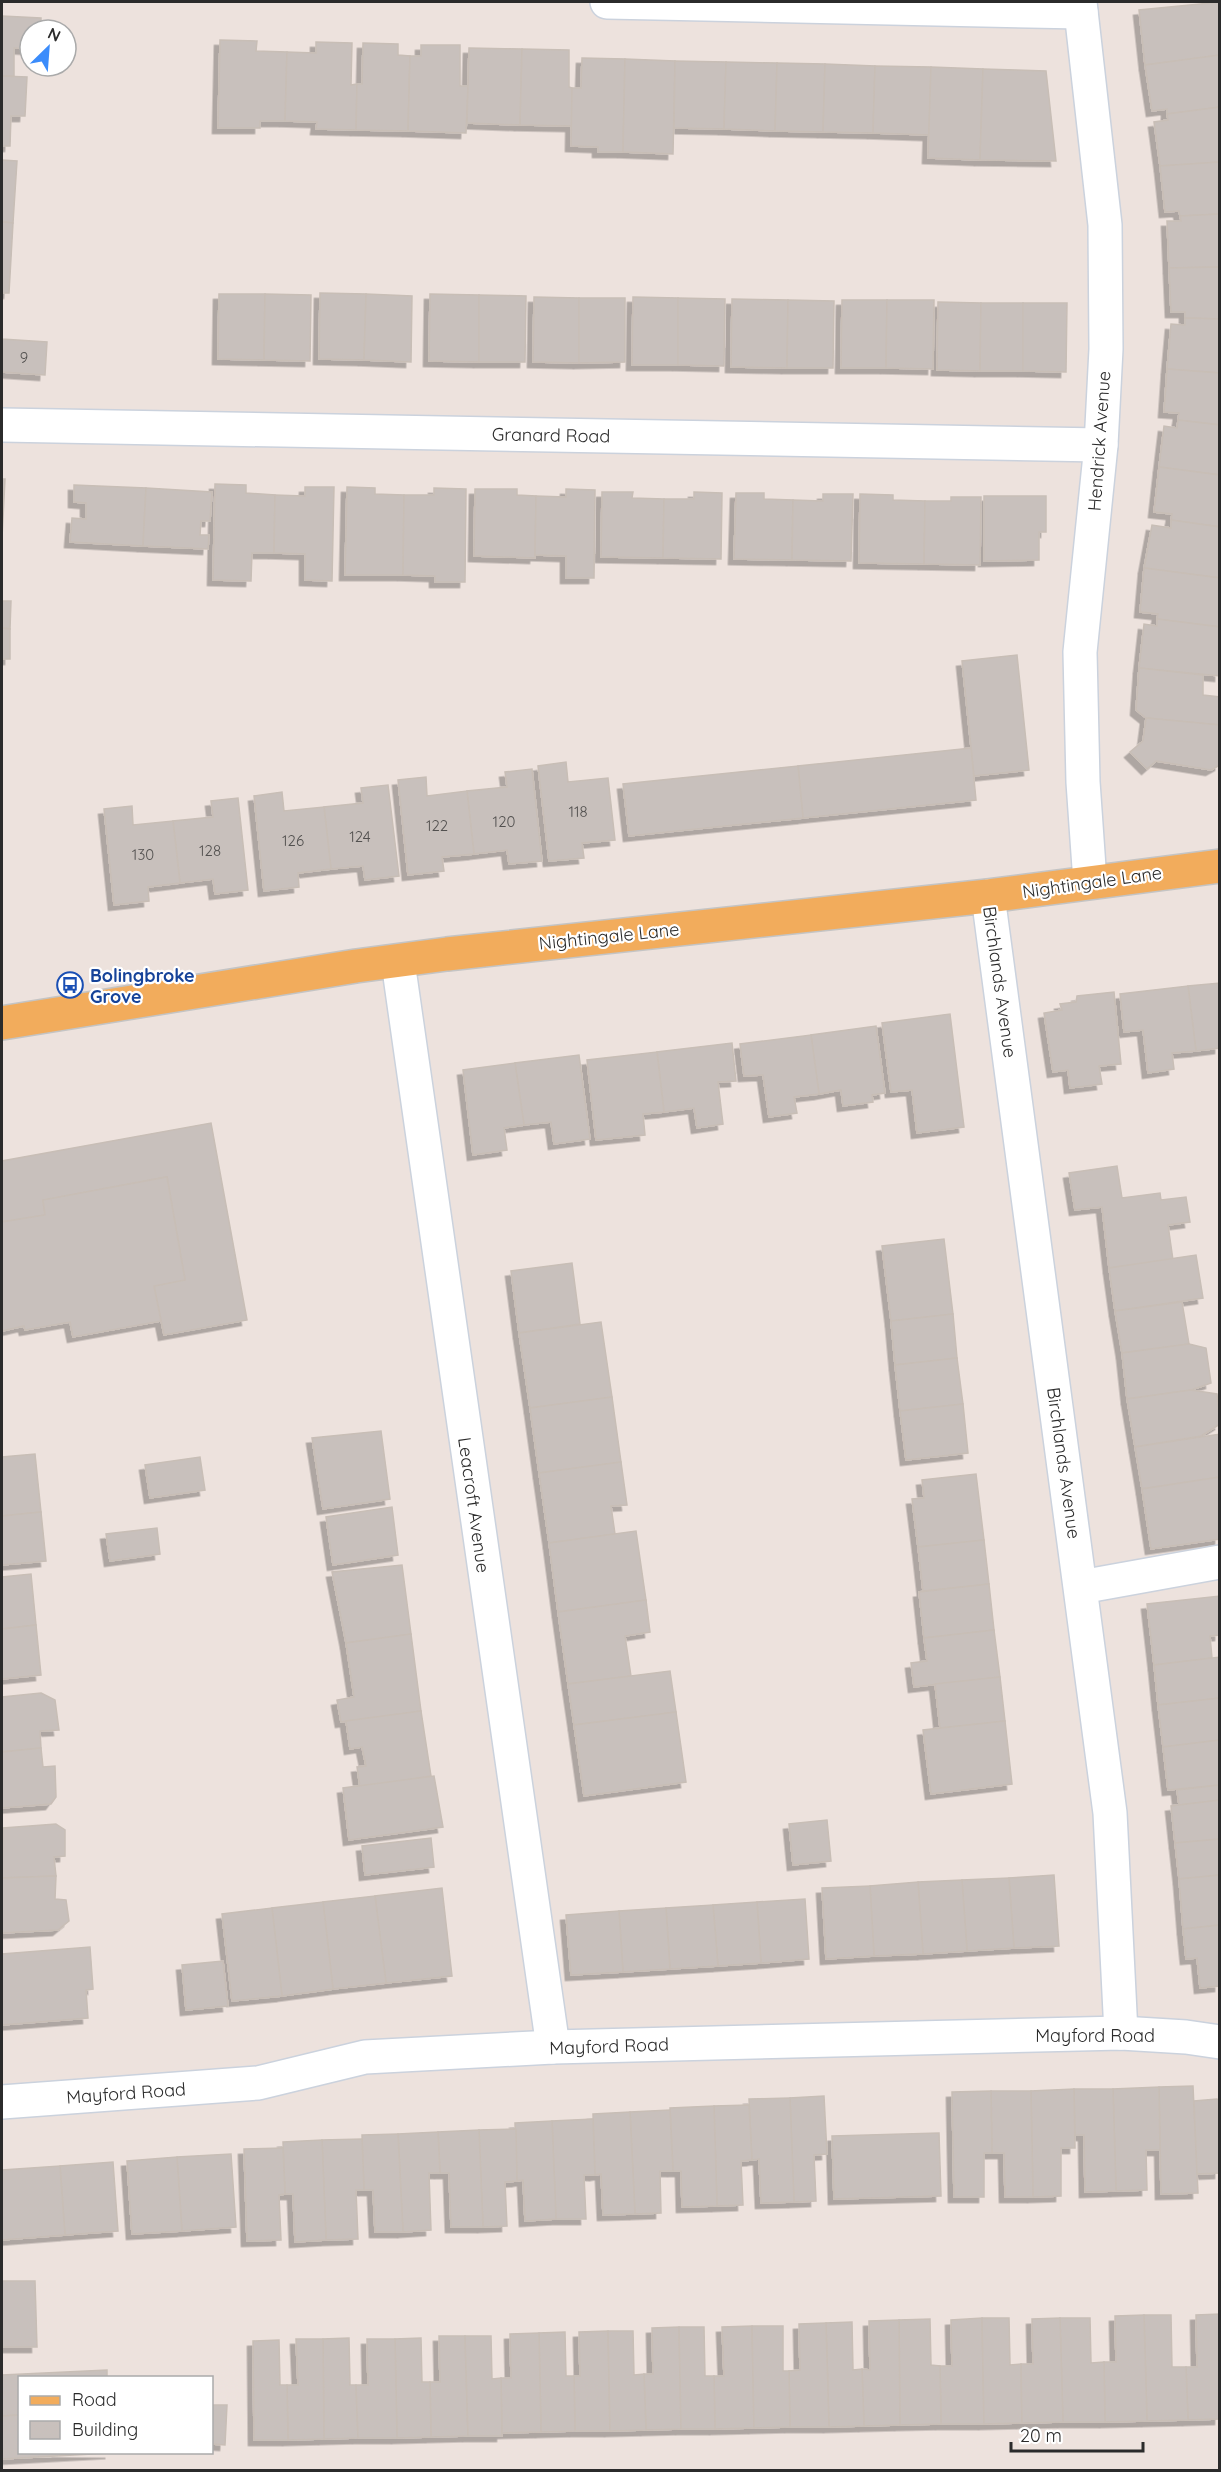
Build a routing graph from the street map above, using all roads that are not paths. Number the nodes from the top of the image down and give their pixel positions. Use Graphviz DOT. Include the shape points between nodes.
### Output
graph roads {
  1 [pos="607,2"];
  2 [pos="1081,7"];
  3 [pos="2,424"];
  4 [pos="1101,445"];
  5 [pos="1220,866"];
  6 [pos="1090,882"];
  7 [pos="988,896"];
  8 [pos="398,962"];
  9 [pos="2,1023"];
  10 [pos="1220,1562"];
  11 [pos="1081,1587"];
  12 [pos="1121,2033"];
  13 [pos="1220,2042"];
  14 [pos="553,2048"];
  15 [pos="2,2102"];
  1 -- 2 [label="street"];
  2 -- 4 [label="street, Hendrick Avenue" via="1106,225"];
  3 -- 4 [label="street, Granard Road"];
  4 -- 6 [label="street, Hendrick Avenue" via="1080,652"];
  5 -- 6 [label="main road, Nightingale Lane"];
  6 -- 7 [label="main road, Nightingale Lane"];
  7 -- 8 [label="main road, Nightingale Lane"];
  7 -- 11 [label="street, Birchlands Avenue"];
  8 -- 9 [label="main road, Nightingale Lane"];
  8 -- 14 [label="street, Leacroft Avenue"];
  10 -- 11 [label="street"];
  11 -- 12 [label="street, Birchlands Avenue" via="1110,1813"];
  12 -- 13 [label="street, Mayford Road"];
  12 -- 14 [label="street, Mayford Road"];
  14 -- 15 [label="street, Mayford Road" via="365,2057 258,2083"];
}
